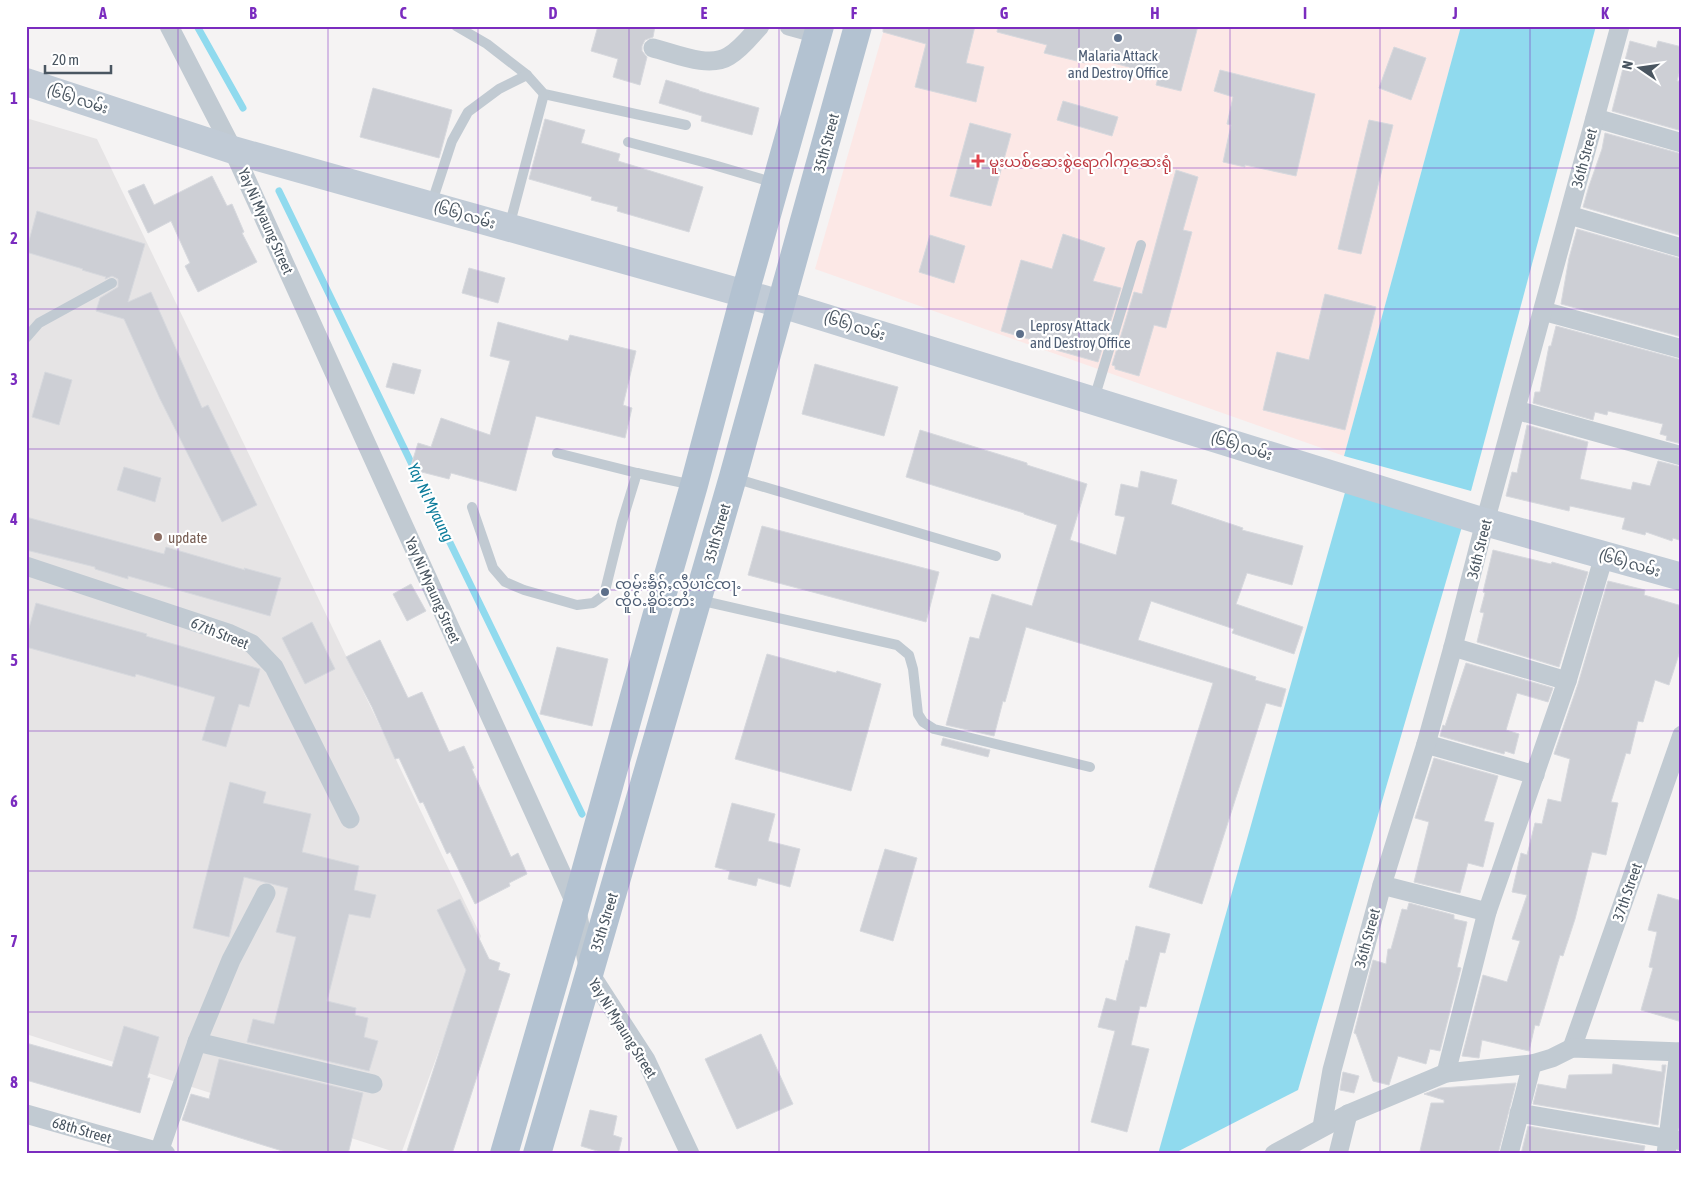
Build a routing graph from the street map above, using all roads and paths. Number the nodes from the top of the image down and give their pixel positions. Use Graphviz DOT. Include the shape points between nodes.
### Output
graph roads {
  1 [pos="168,26"];
  2 [pos="456,26"];
  3 [pos="760,26"];
  4 [pos="789,26"];
  5 [pos="858,26"];
  6 [pos="1620,26"];
  7 [pos="819,30"];
  8 [pos="653,48"];
  9 [pos="527,75"];
  10 [pos="26,82"];
  11 [pos="544,94"];
  12 [pos="1595,118"];
  13 [pos="686,125"];
  14 [pos="628,142"];
  15 [pos="1682,142"];
  16 [pos="233,150"];
  17 [pos="776,184"];
  18 [pos="431,206"];
  19 [pos="1569,215"];
  20 [pos="509,228"];
  21 [pos="1141,244"];
  22 [pos="1682,248"];
  23 [pos="112,283"];
  24 [pos="745,293"];
  25 [pos="781,304"];
  26 [pos="1543,311"];
  27 [pos="26,338"];
  28 [pos="1682,349"];
  29 [pos="1093,400"];
  30 [pos="1516,410"];
  31 [pos="557,454"];
  32 [pos="1682,456"];
  33 [pos="637,473"];
  34 [pos="733,477"];
  35 [pos="694,485"];
  36 [pos="472,506"];
  37 [pos="1485,522"];
  38 [pos="996,556"];
  39 [pos="1604,556"];
  40 [pos="26,566"];
  41 [pos="1682,577"];
  42 [pos="698,599"];
  43 [pos="656,616"];
  44 [pos="690,628"];
  45 [pos="1453,647"];
  46 [pos="1567,681"];
  47 [pos="1682,735"];
  48 [pos="1426,744"];
  49 [pos="1090,767"];
  50 [pos="1535,775"];
  51 [pos="350,820"];
  52 [pos="1382,885"];
  53 [pos="266,893"];
  54 [pos="576,906"];
  55 [pos="1487,912"];
  56 [pos="589,972"];
  57 [pos="197,1042"];
  58 [pos="1572,1048"];
  59 [pos="1681,1052"];
  60 [pos="1532,1064"];
  61 [pos="1446,1073"];
  62 [pos="373,1084"];
  63 [pos="1519,1113"];
  64 [pos="26,1114"];
  65 [pos="1348,1114"];
  66 [pos="1322,1127"];
  67 [pos="1672,1145"];
  68 [pos="162,1153"];
  69 [pos="504,1154"];
  70 [pos="537,1154"];
  71 [pos="690,1154"];
  72 [pos="1274,1154"];
  73 [pos="1338,1154"];
  74 [pos="1509,1154"];
  1 -- 16 [label="street, Yay Ni Myaung Street"];
  2 -- 9 [label="lane" via="487,44"];
  3 -- 8 [label="street" via="746,43 719,61 706,62"];
  4 -- 7 [label="street"];
  5 -- 25 [label="main road, 35th Street"];
  6 -- 12 [label="street, 36th Street"];
  7 -- 17 [label="main road, 35th Street"];
  9 -- 11 [label="lane"];
  9 -- 18 [label="lane" via="499,89 468,112 452,141"];
  10 -- 16 [label="street, (၆၆) လမ်း"];
  11 -- 13 [label="lane"];
  11 -- 20 [label="lane"];
  12 -- 15 [label="street"];
  12 -- 19 [label="street, 36th Street"];
  14 -- 17 [label="lane"];
  16 -- 18 [label="street, (၆၆) လမ်း"];
  16 -- 54 [label="street, Yay Ni Myaung Street"];
  17 -- 24 [label="main road, 35th Street"];
  18 -- 20 [label="street, (၆၆) လမ်း"];
  19 -- 22 [label="street"];
  19 -- 26 [label="street, 36th Street"];
  20 -- 24 [label="street, (၆၆) လမ်း"];
  21 -- 29 [label="lane"];
  23 -- 27 [label="lane" via="38,323"];
  24 -- 25 [label="street, (၆၆) လမ်း"];
  24 -- 35 [label="main road, 35th Street"];
  25 -- 29 [label="street, (၆၆) လမ်း"];
  25 -- 34 [label="main road, 35th Street"];
  26 -- 28 [label="street"];
  26 -- 30 [label="street, 36th Street"];
  29 -- 37 [label="street, (၆၆) လမ်း"];
  30 -- 32 [label="street"];
  30 -- 37 [label="street, 36th Street"];
  31 -- 33 [label="lane"];
  33 -- 35 [label="lane"];
  33 -- 36 [label="lane" via="604,595 592,603 578,604 505,582 493,568"];
  34 -- 38 [label="lane"];
  34 -- 42 [label="main road, 35th Street"];
  35 -- 43 [label="main road, 35th Street"];
  37 -- 39 [label="street, (၆၆) လမ်း"];
  37 -- 45 [label="street, 36th Street"];
  39 -- 41 [label="street, (၆၆) လမ်း"];
  39 -- 46 [label="street"];
  40 -- 51 [label="street, 67th Street" via="228,632 252,644 274,667"];
  42 -- 44 [label="main road, 35th Street"];
  42 -- 49 [label="lane" via="898,645 909,655 918,714 923,722 934,728"];
  43 -- 44 [label="main road"];
  43 -- 54 [label="main road, 35th Street"];
  44 -- 56 [label="main road, 35th Street"];
  45 -- 46 [label="street"];
  45 -- 48 [label="street, 36th Street"];
  46 -- 50 [label="street"];
  47 -- 58 [label="street, 37th Street"];
  48 -- 50 [label="street"];
  48 -- 52 [label="street, 36th Street"];
  50 -- 55 [label="street"];
  52 -- 55 [label="street"];
  52 -- 66 [label="street, 36th Street" via="1332,1070"];
  53 -- 57 [label="street" via="231,960"];
  54 -- 56 [label="street, Yay Ni Myaung Street"];
  54 -- 69 [label="main road, 35th Street"];
  55 -- 61 [label="street"];
  56 -- 70 [label="main road, 35th Street"];
  56 -- 71 [label="street, Yay Ni Myaung Street" via="646,1060"];
  57 -- 62 [label="street"];
  57 -- 68 [label="street"];
  58 -- 59 [label="street"];
  58 -- 60 [label="street"];
  59 -- 67 [label="street"];
  60 -- 61 [label="street"];
  60 -- 63 [label="street"];
  61 -- 65 [label="street"];
  63 -- 67 [label="street"];
  63 -- 74 [label="street"];
  64 -- 68 [label="street, 68th Street"];
  65 -- 66 [label="street"];
  65 -- 73 [label="street"];
  66 -- 72 [label="street"];
}
